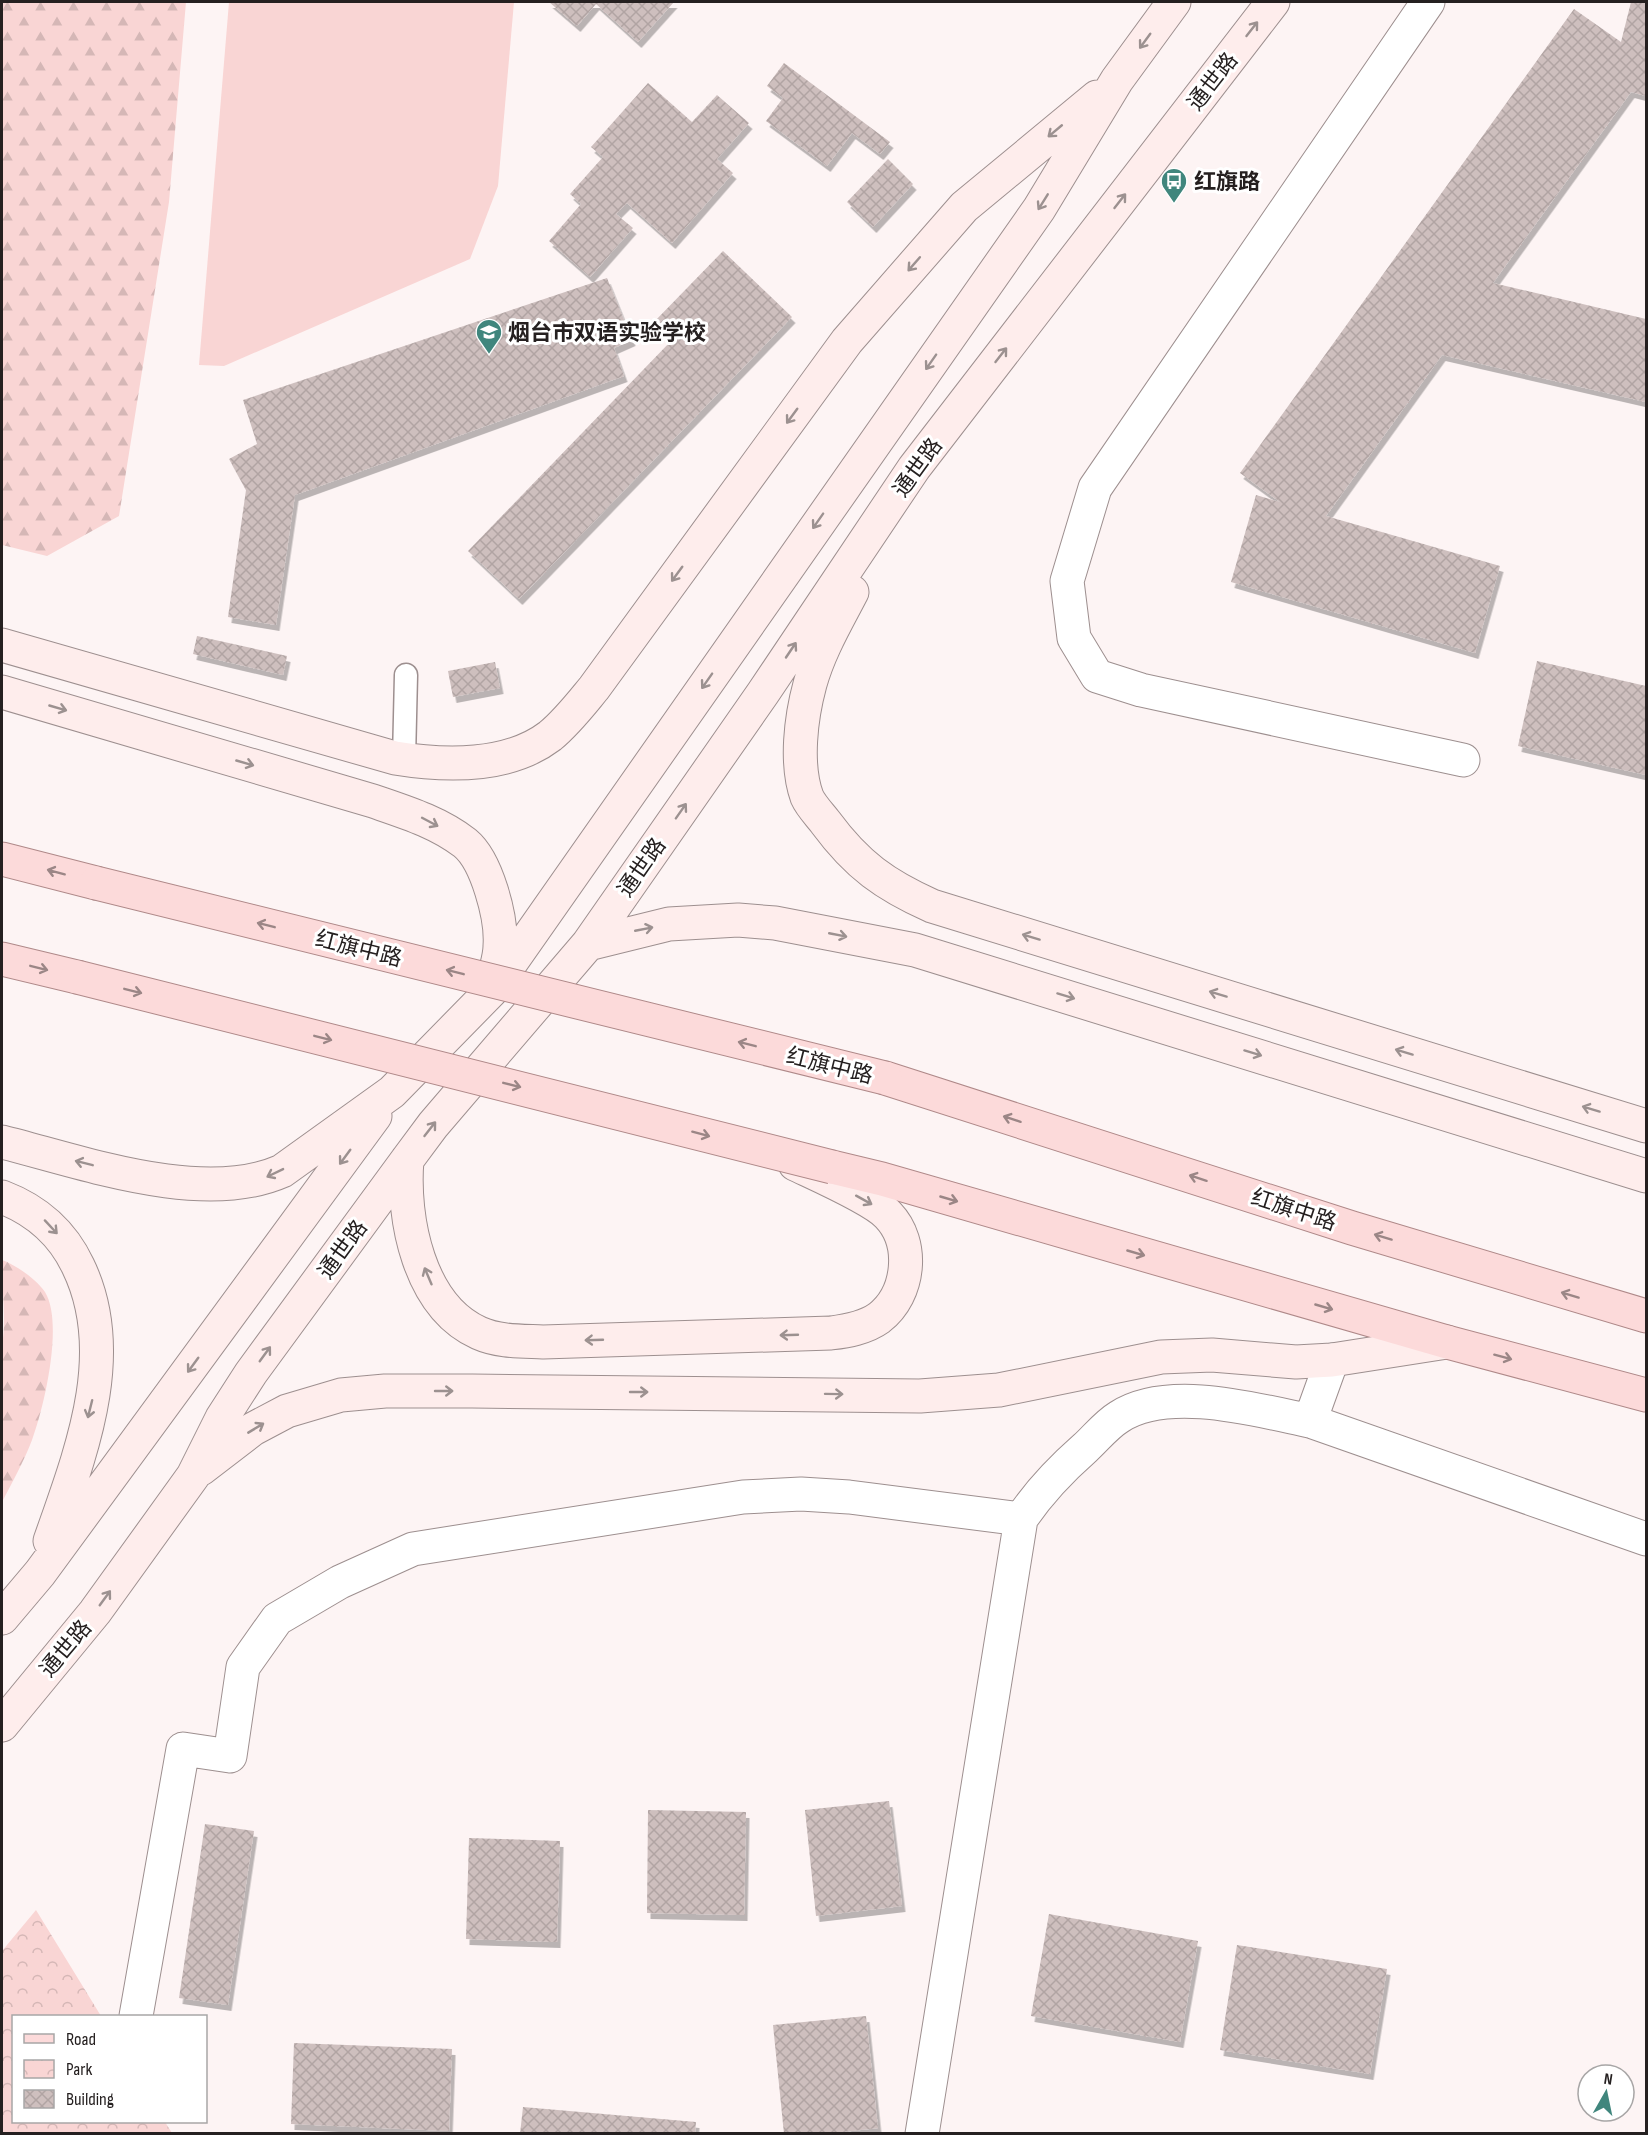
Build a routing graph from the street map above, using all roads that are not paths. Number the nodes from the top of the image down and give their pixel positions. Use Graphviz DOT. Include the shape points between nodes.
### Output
graph roads {
  1 [pos="1174,2"];
  2 [pos="1273,2"];
  3 [pos="1428,2"];
  4 [pos="1117,80"];
  5 [pos="914,468"];
  6 [pos="2,645"];
  7 [pos="406,675"];
  8 [pos="2,692"];
  9 [pos="404,759"];
  10 [pos="1462,760"];
  11 [pos="6,857"];
  12 [pos="588,944"];
  13 [pos="2,959"];
  14 [pos="491,991"];
  15 [pos="392,1092"];
  16 [pos="1647,1126"];
  17 [pos="2,1142"];
  18 [pos="775,1153"];
  19 [pos="407,1160"];
  20 [pos="1647,1176"];
  21 [pos="2,1197"];
  22 [pos="1647,1314"];
  23 [pos="1447,1342"];
  24 [pos="1332,1360"];
  25 [pos="1647,1395"];
  26 [pos="1311,1421"];
  27 [pos="193,1476"];
  28 [pos="1021,1519"];
  29 [pos="1647,1539"];
  30 [pos="40,1573"];
  31 [pos="2,1618"];
  32 [pos="2,1725"];
  33 [pos="136,2015"];
  34 [pos="922,2133"];
  1 -- 4 [label="main road, one-way"];
  5 -- 2 [label="main road, 通世路, one-way"];
  3 -- 10 [label="street" via="1095,488 1067,581 1074,638 1097,676 1141,690"];
  4 -- 9 [label="main road, one-way" via="964,207 847,341 566,722 536,745 487,760"];
  4 -- 14 [label="main road, one-way" via="1039,209"];
  12 -- 5 [label="main road, 通世路, one-way"];
  16 -- 5 [label="main road, one-way" via="932,906 894,889 866,869 843,846 807,797 802,763 805,712 822,651"];
  6 -- 9 [label="main road" via="348,747"];
  7 -- 9 [label="lane"];
  8 -- 14 [label="main road, one-way" via="373,801 419,816 446,831 467,844 485,872 499,917 500,946"];
  22 -- 11 [label="main road, 红旗中路, one-way, bridge" via="1602,1304 885,1078 96,883"];
  19 -- 12 [label="main road, 通世路, one-way"];
  12 -- 20 [label="main road, one-way" via="669,924 738,920 775,923 915,950"];
  13 -- 18 [label="main road, one-way, bridge"];
  14 -- 15 [label="main road"];
  15 -- 17 [label="main road, one-way" via="282,1171 254,1180 169,1180"];
  15 -- 30 [label="main road, one-way"];
  18 -- 19 [label="main road, one-way" via="886,1212 896,1224 906,1253 904,1274 891,1305 879,1318 854,1330 831,1334 543,1342 510,1341 482,1334 456,1319 430,1281 415,1245 407,1208"];
  18 -- 23 [label="main road, one-way, bridge" via="882,1179"];
  27 -- 19 [label="main road, 通世路, one-way" via="222,1418 251,1373"];
  21 -- 30 [label="main road, one-way" via="43,1218 61,1238 89,1290 95,1317 93,1399 75,1470"];
  23 -- 24 [label="main road"];
  23 -- 25 [label="main road, one-way"];
  24 -- 26 [label="street"];
  27 -- 24 [label="main road, one-way" via="231,1445 279,1415 341,1395 472,1391 920,1396 999,1390 1161,1357"];
  26 -- 28 [label="street" via="1215,1402 1179,1401 1145,1407 1111,1424 1037,1494"];
  26 -- 29 [label="street"];
  32 -- 27 [label="main road, 通世路, one-way" via="95,1612"];
  28 -- 33 [label="street" via="849,1497 743,1497 413,1549 340,1582 277,1619 243,1667 230,1756 183,1749"];
  28 -- 34 [label="street"];
  30 -- 31 [label="main road"];
}
